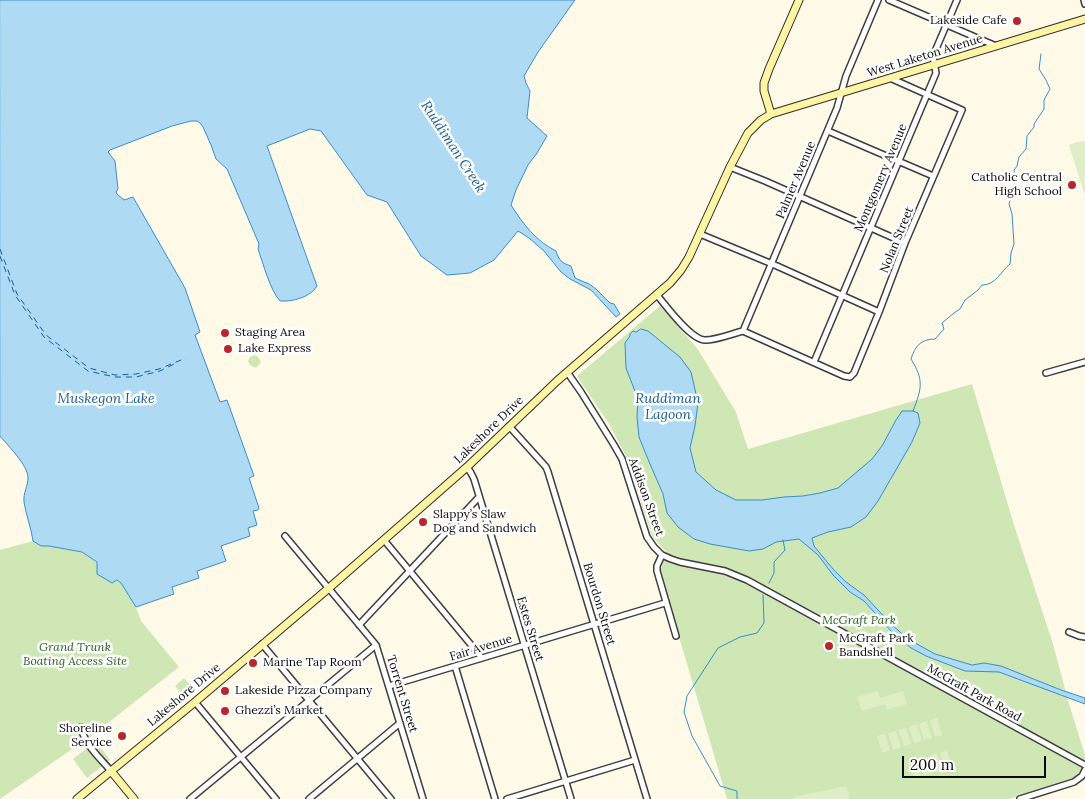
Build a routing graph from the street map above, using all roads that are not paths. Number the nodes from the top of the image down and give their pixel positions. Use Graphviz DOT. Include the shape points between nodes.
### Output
graph roads {
  1 [pos="799,0"];
  2 [pos="878,0"];
  3 [pos="889,0"];
  4 [pos="957,0"];
  5 [pos="1084,0"];
  6 [pos="1085,4"];
  7 [pos="1085,19"];
  8 [pos="946,24"];
  9 [pos="996,46"];
  10 [pos="935,64"];
  11 [pos="890,78"];
  12 [pos="842,92"];
  13 [pos="927,95"];
  14 [pos="771,114"];
  15 [pos="828,131"];
  16 [pos="898,161"];
  17 [pos="730,167"];
  18 [pos="934,176"];
  19 [pos="800,197"];
  20 [pos="870,228"];
  21 [pos="700,234"];
  22 [pos="906,243"];
  23 [pos="771,264"];
  24 [pos="657,295"];
  25 [pos="842,295"];
  26 [pos="879,312"];
  27 [pos="743,331"];
  28 [pos="814,362"];
  29 [pos="1085,362"];
  30 [pos="567,372"];
  31 [pos="1046,374"];
  32 [pos="509,426"];
  33 [pos="466,467"];
  34 [pos="479,497"];
  35 [pos="285,536"];
  36 [pos="384,540"];
  37 [pos="662,555"];
  38 [pos="409,571"];
  39 [pos="329,588"];
  40 [pos="665,602"];
  41 [pos="594,624"];
  42 [pos="359,625"];
  43 [pos="1069,632"];
  44 [pos="676,636"];
  45 [pos="1085,636"];
  46 [pos="262,644"];
  47 [pos="376,645"];
  48 [pos="525,645"];
  49 [pos="482,658"];
  50 [pos="455,666"];
  51 [pos="389,686"];
  52 [pos="309,700"];
  53 [pos="195,702"];
  54 [pos="400,723"];
  55 [pos="81,727"];
  56 [pos="240,757"];
  57 [pos="357,758"];
  58 [pos="635,760"];
  59 [pos="1085,765"];
  60 [pos="1085,770"];
  61 [pos="111,771"];
  62 [pos="566,781"];
  63 [pos="1029,798"];
  64 [pos="76,799"];
  65 [pos="134,799"];
  66 [pos="190,799"];
  67 [pos="276,799"];
  68 [pos="309,799"];
  69 [pos="391,799"];
  70 [pos="424,799"];
  71 [pos="496,799"];
  72 [pos="507,799"];
  73 [pos="571,799"];
  74 [pos="647,799"];
  75 [pos="1020,799"];
  1 -- 14 [label="main road" via="764,83"];
  2 -- 12 [label="street, Palmer Avenue"];
  3 -- 8 [label="street"];
  4 -- 8 [label="street, Montgomery Avenue"];
  5 -- 6 [label="street"];
  7 -- 9 [label="main road, West Laketon Avenue"];
  8 -- 9 [label="street"];
  8 -- 10 [label="street, Montgomery Avenue" via="933,56"];
  9 -- 10 [label="main road, West Laketon Avenue"];
  10 -- 11 [label="main road, West Laketon Avenue"];
  10 -- 13 [label="street, Montgomery Avenue" via="936,73"];
  11 -- 12 [label="main road, West Laketon Avenue"];
  11 -- 13 [label="street"];
  12 -- 14 [label="main road, West Laketon Avenue"];
  12 -- 15 [label="street, Palmer Avenue"];
  13 -- 16 [label="street, Montgomery Avenue"];
  13 -- 18 [label="street, Nolan Street" via="962,110"];
  14 -- 17 [label="main road, Lakeshore Drive" via="748,133"];
  15 -- 16 [label="street"];
  15 -- 19 [label="street, Palmer Avenue"];
  16 -- 18 [label="street"];
  16 -- 20 [label="street, Montgomery Avenue"];
  17 -- 19 [label="street"];
  17 -- 21 [label="main road, Lakeshore Drive"];
  18 -- 22 [label="street, Nolan Street"];
  19 -- 20 [label="street"];
  19 -- 23 [label="street, Palmer Avenue"];
  20 -- 22 [label="street"];
  20 -- 25 [label="street, Montgomery Avenue"];
  21 -- 23 [label="street"];
  21 -- 24 [label="main road, Lakeshore Drive" via="681,270"];
  22 -- 26 [label="street, Nolan Street"];
  23 -- 25 [label="street"];
  23 -- 27 [label="street, Palmer Avenue"];
  24 -- 27 [label="street" via="695,337 706,340"];
  24 -- 30 [label="main road, Lakeshore Drive"];
  25 -- 26 [label="street"];
  25 -- 28 [label="street, Montgomery Avenue"];
  26 -- 28 [label="street, Nolan Street" via="850,377"];
  27 -- 28 [label="street"];
  29 -- 31 [label="street"];
  30 -- 32 [label="main road, Lakeshore Drive"];
  30 -- 37 [label="street, Addison Street" via="618,452 647,537"];
  32 -- 33 [label="main road, Lakeshore Drive"];
  32 -- 41 [label="street, Bourdon Street" via="546,467"];
  33 -- 34 [label="street, Estes Street" via="473,476"];
  33 -- 36 [label="main road, Lakeshore Drive"];
  34 -- 38 [label="street"];
  34 -- 48 [label="street, Estes Street"];
  35 -- 39 [label="street, Torrent Street"];
  36 -- 38 [label="street"];
  36 -- 39 [label="main road, Lakeshore Drive"];
  37 -- 40 [label="street, Addison Street" via="656,568"];
  37 -- 59 [label="street, McGraft Park Road" via="747,580"];
  38 -- 42 [label="street"];
  38 -- 49 [label="street"];
  39 -- 42 [label="street, Torrent Street"];
  39 -- 46 [label="main road, Lakeshore Drive"];
  40 -- 41 [label="street, Fair Avenue"];
  40 -- 44 [label="street, Addison Street"];
  41 -- 48 [label="street, Fair Avenue"];
  41 -- 58 [label="street, Bourdon Street"];
  42 -- 47 [label="street, Torrent Street"];
  43 -- 45 [label="street"];
  46 -- 52 [label="street"];
  46 -- 53 [label="main road, Lakeshore Drive"];
  47 -- 51 [label="street, Torrent Street"];
  47 -- 52 [label="street"];
  48 -- 49 [label="street, Fair Avenue"];
  48 -- 62 [label="street, Estes Street"];
  49 -- 50 [label="street, Fair Avenue"];
  50 -- 51 [label="street, Fair Avenue"];
  50 -- 71 [label="street"];
  51 -- 54 [label="street, Torrent Street"];
  52 -- 56 [label="street"];
  52 -- 57 [label="street"];
  53 -- 56 [label="street"];
  53 -- 61 [label="main road, Lakeshore Drive"];
  54 -- 57 [label="street"];
  54 -- 70 [label="street, Torrent Street"];
  55 -- 61 [label="street" via="88,743"];
  56 -- 66 [label="street"];
  56 -- 67 [label="street"];
  57 -- 68 [label="street"];
  57 -- 69 [label="street"];
  58 -- 62 [label="street"];
  58 -- 74 [label="street, Bourdon Street"];
  60 -- 63 [label="street" via="1074,782"];
  61 -- 64 [label="main road, Lakeshore Drive"];
  61 -- 65 [label="main road"];
  62 -- 72 [label="street"];
  62 -- 73 [label="street, Estes Street"];
  63 -- 75 [label="street"];
}
